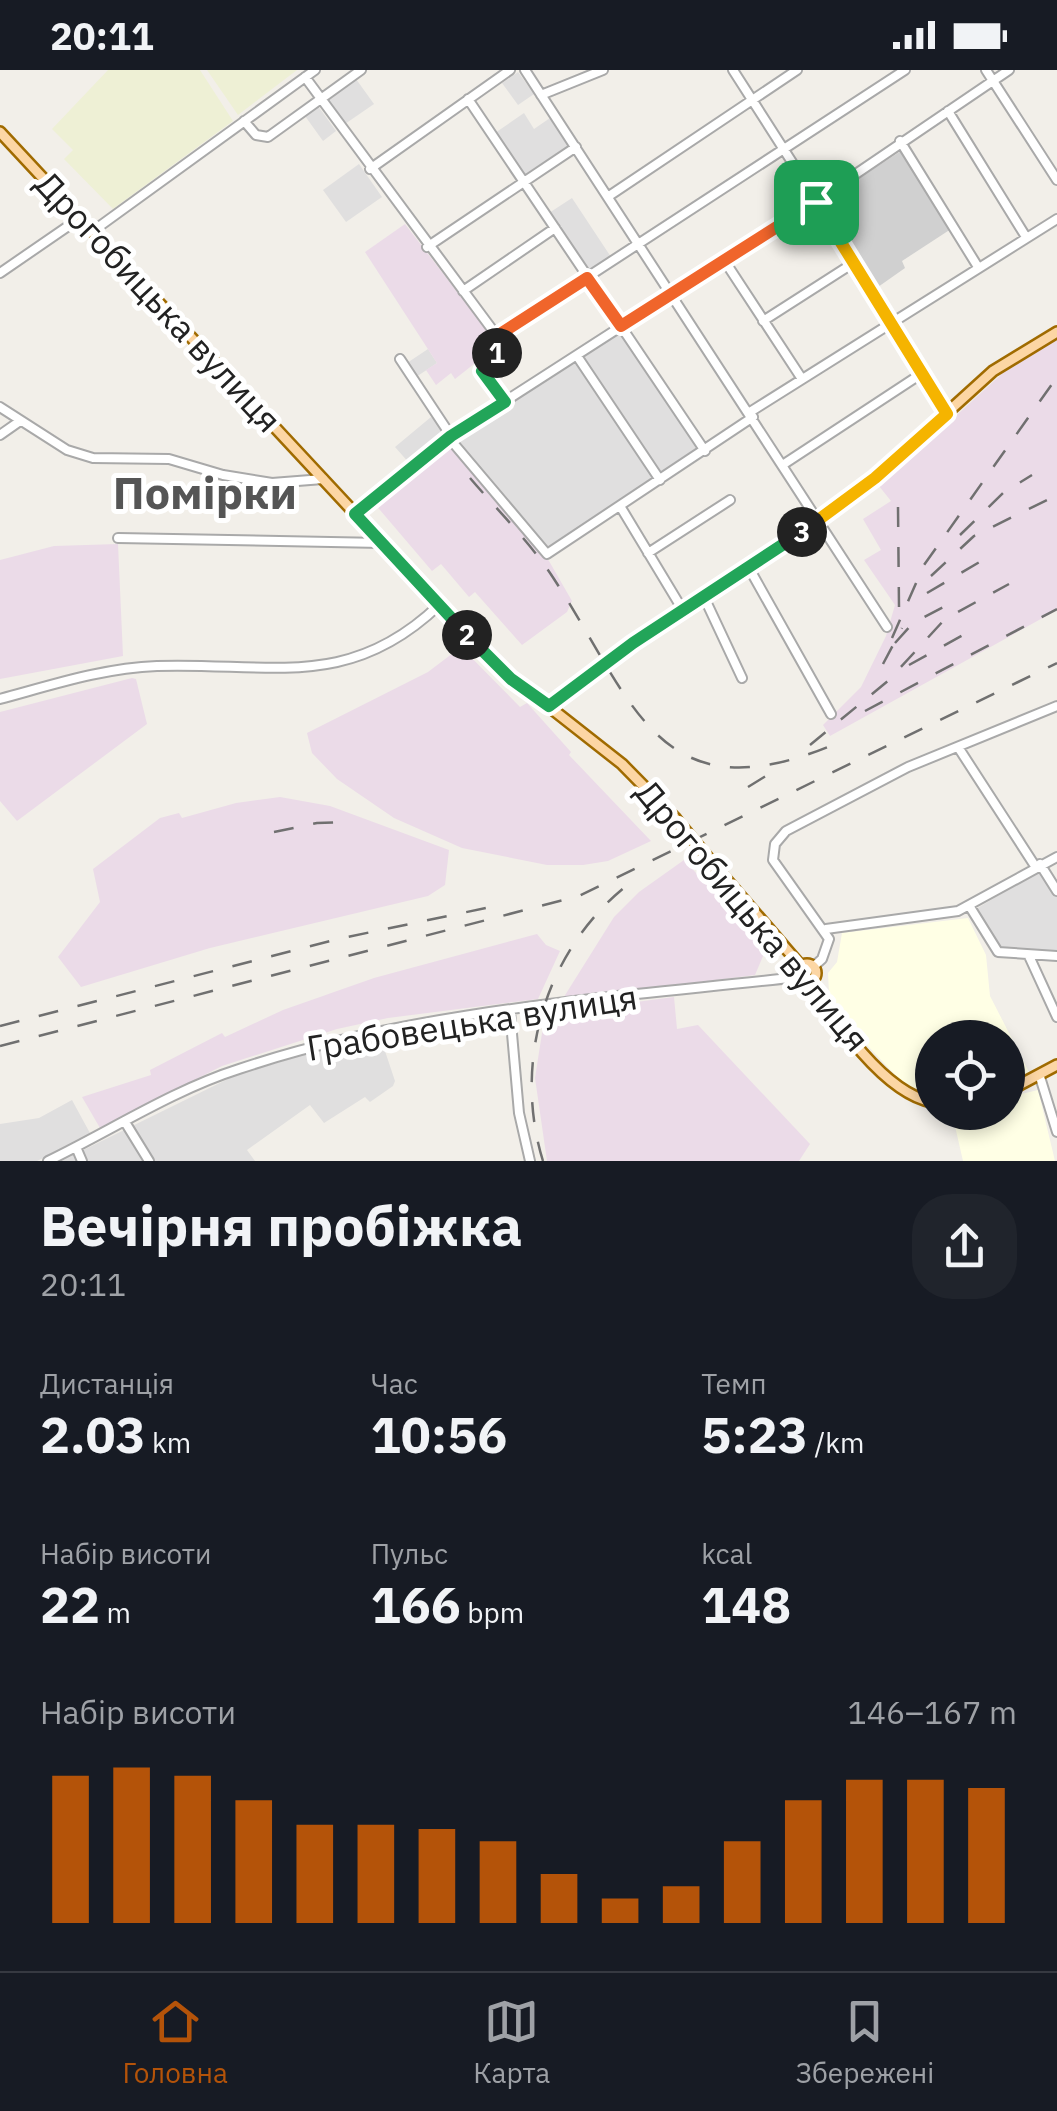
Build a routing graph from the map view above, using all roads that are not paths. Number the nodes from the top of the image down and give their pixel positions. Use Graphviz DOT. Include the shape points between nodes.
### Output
graph roads {
  1 [pos="315,70"];
  2 [pos="361,70"];
  3 [pos="510,70"];
  4 [pos="524,70"];
  5 [pos="603,70"];
  6 [pos="733,70"];
  7 [pos="797,70"];
  8 [pos="904,70"];
  9 [pos="986,70"];
  10 [pos="1009,70"];
  11 [pos="305,77"];
  12 [pos="994,82"];
  13 [pos="542,94"];
  14 [pos="468,99"];
  15 [pos="321,100"];
  16 [pos="751,100"];
  17 [pos="948,111"];
  18 [pos="244,120"];
  19 [pos="0,132"];
  20 [pos="900,141"];
  21 [pos="576,146"];
  22 [pos="782,149"];
  23 [pos="370,168"];
  24 [pos="522,180"];
  25 [pos="1057,180"];
  26 [pos="608,196"];
  27 [pos="816,202"];
  28 [pos="80,218"];
  29 [pos="1057,219"];
  30 [pos="555,228"];
  31 [pos="92,231"];
  32 [pos="1026,237"];
  33 [pos="638,244"];
  34 [pos="427,247"];
  35 [pos="724,260"];
  36 [pos="855,262"];
  37 [pos="978,268"];
  38 [pos="0,273"];
  39 [pos="587,278"];
  40 [pos="463,291"];
  41 [pos="670,294"];
  42 [pos="893,320"];
  43 [pos="764,321"];
  44 [pos="621,326"];
  45 [pos="1057,332"];
  46 [pos="497,336"];
  47 [pos="577,356"];
  48 [pos="400,359"];
  49 [pos="924,372"];
  50 [pos="802,379"];
  51 [pos="505,402"];
  52 [pos="0,407"];
  53 [pos="751,414"];
  54 [pos="947,414"];
  55 [pos="20,421"];
  56 [pos="0,435"];
  57 [pos="450,437"];
  58 [pos="705,451"];
  59 [pos="784,464"];
  60 [pos="323,479"];
  61 [pos="660,480"];
  62 [pos="730,500"];
  63 [pos="620,506"];
  64 [pos="355,514"];
  65 [pos="820,520"];
  66 [pos="118,538"];
  67 [pos="382,543"];
  68 [pos="648,553"];
  69 [pos="749,568"];
  70 [pos="704,597"];
  71 [pos="439,604"];
  72 [pos="684,612"];
  73 [pos="888,627"];
  74 [pos="742,678"];
  75 [pos="0,699"];
  76 [pos="549,706"];
  77 [pos="1057,706"];
  78 [pos="831,714"];
  79 [pos="958,747"];
  80 [pos="1057,857"];
  81 [pos="1038,865"];
  82 [pos="1057,891"];
  83 [pos="970,906"];
  84 [pos="826,930"];
  85 [pos="1029,956"];
  86 [pos="1057,956"];
  87 [pos="801,966"];
  88 [pos="814,967"];
  89 [pos="798,977"];
  90 [pos="812,981"];
  91 [pos="510,1012"];
  92 [pos="1057,1018"];
  93 [pos="1057,1065"];
  94 [pos="1040,1077"];
  95 [pos="1025,1084"];
  96 [pos="915,1096"];
  97 [pos="125,1122"];
  98 [pos="1057,1132"];
  99 [pos="76,1147"];
  100 [pos="48,1161"];
  101 [pos="82,1161"];
  102 [pos="148,1161"];
  103 [pos="530,1161"];
  1 -- 11 [label="street"];
  2 -- 15 [label="street"];
  3 -- 14 [label="street"];
  4 -- 13 [label="street"];
  5 -- 13 [label="street"];
  6 -- 16 [label="street"];
  7 -- 16 [label="street"];
  8 -- 22 [label="street"];
  9 -- 12 [label="street"];
  10 -- 12 [label="street"];
  11 -- 15 [label="street"];
  11 -- 18 [label="street"];
  12 -- 17 [label="street"];
  12 -- 25 [label="street"];
  13 -- 21 [label="street"];
  14 -- 23 [label="street"];
  14 -- 24 [label="street"];
  15 -- 18 [label="street" via="268,137 256,135"];
  15 -- 23 [label="street"];
  16 -- 22 [label="street"];
  16 -- 26 [label="street"];
  17 -- 20 [label="street"];
  17 -- 32 [label="street"];
  18 -- 31 [label="street"];
  19 -- 28 [label="main road, Дрогобицька вулиця"];
  20 -- 27 [label="street"];
  20 -- 37 [label="street"];
  21 -- 24 [label="street"];
  21 -- 26 [label="street"];
  22 -- 27 [label="street"];
  22 -- 33 [label="street"];
  23 -- 34 [label="street"];
  24 -- 30 [label="street"];
  24 -- 34 [label="street"];
  26 -- 33 [label="street"];
  27 -- 35 [label="street"];
  27 -- 36 [label="street"];
  28 -- 31 [label="main road, Дрогобицька вулиця"];
  28 -- 38 [label="street"];
  29 -- 32 [label="street"];
  30 -- 39 [label="street"];
  30 -- 40 [label="street"];
  31 -- 60 [label="main road, Дрогобицька вулиця"];
  32 -- 37 [label="street"];
  33 -- 39 [label="street"];
  33 -- 41 [label="street"];
  34 -- 40 [label="street"];
  35 -- 41 [label="street"];
  35 -- 43 [label="street"];
  36 -- 42 [label="street"];
  36 -- 43 [label="street"];
  37 -- 42 [label="street"];
  39 -- 44 [label="street"];
  39 -- 46 [label="street"];
  40 -- 46 [label="street"];
  41 -- 44 [label="street"];
  41 -- 53 [label="street"];
  42 -- 49 [label="street"];
  42 -- 50 [label="street"];
  43 -- 50 [label="street"];
  44 -- 47 [label="street"];
  44 -- 58 [label="street"];
  45 -- 54 [label="main road" via="993,371"];
  46 -- 51 [label="street" via="496,355 482,371"];
  47 -- 51 [label="street"];
  47 -- 61 [label="street"];
  48 -- 57 [label="street"];
  49 -- 54 [label="street"];
  49 -- 59 [label="street"];
  50 -- 53 [label="street"];
  51 -- 57 [label="street"];
  52 -- 55 [label="street"];
  53 -- 58 [label="street"];
  53 -- 59 [label="street"];
  54 -- 65 [label="main road"];
  55 -- 56 [label="street"];
  55 -- 60 [label="street" via="93,458 169,459 272,483"];
  57 -- 63 [label="street" via="541,552 550,553"];
  57 -- 64 [label="street"];
  58 -- 61 [label="street"];
  59 -- 65 [label="street"];
  60 -- 64 [label="main road, Дрогобицька вулиця"];
  61 -- 63 [label="street"];
  62 -- 68 [label="street"];
  63 -- 68 [label="street"];
  64 -- 67 [label="main road, Дрогобицька вулиця"];
  65 -- 69 [label="main road"];
  65 -- 73 [label="street"];
  66 -- 67 [label="street"];
  67 -- 71 [label="main road, Дрогобицька вулиця"];
  68 -- 72 [label="street"];
  69 -- 70 [label="main road"];
  69 -- 78 [label="street"];
  70 -- 72 [label="main road"];
  70 -- 74 [label="street"];
  71 -- 75 [label="street" via="376,650 342,663 120,669"];
  71 -- 76 [label="main road, Дрогобицька вулиця" via="496,665"];
  72 -- 76 [label="main road"];
  76 -- 87 [label="main road, Дрогобицька вулиця, bridge" via="622,764 675,818"];
  77 -- 79 [label="street"];
  79 -- 81 [label="street"];
  79 -- 84 [label="street" via="824,808 778,840 772,855 777,868"];
  80 -- 81 [label="street"];
  81 -- 82 [label="street"];
  81 -- 83 [label="street"];
  83 -- 84 [label="street"];
  83 -- 85 [label="street" via="998,952"];
  84 -- 88 [label="street" via="828,948"];
  85 -- 86 [label="street"];
  85 -- 92 [label="street"];
  87 -- 88 [label="main road"];
  87 -- 89 [label="main road"];
  88 -- 90 [label="main road"];
  89 -- 90 [label="main road"];
  89 -- 91 [label="street, Грабовецька вулиця"];
  90 -- 96 [label="main road, Дрогобицька вулиця" via="859,1048"];
  91 -- 97 [label="street, Грабовецька вулиця" via="336,1038 215,1078"];
  91 -- 103 [label="street"];
  93 -- 94 [label="main road"];
  94 -- 95 [label="main road"];
  94 -- 98 [label="street"];
  97 -- 99 [label="street, Грабовецька вулиця"];
  97 -- 102 [label="street"];
  99 -- 100 [label="street, Грабовецька вулиця"];
  99 -- 101 [label="street"];
}
